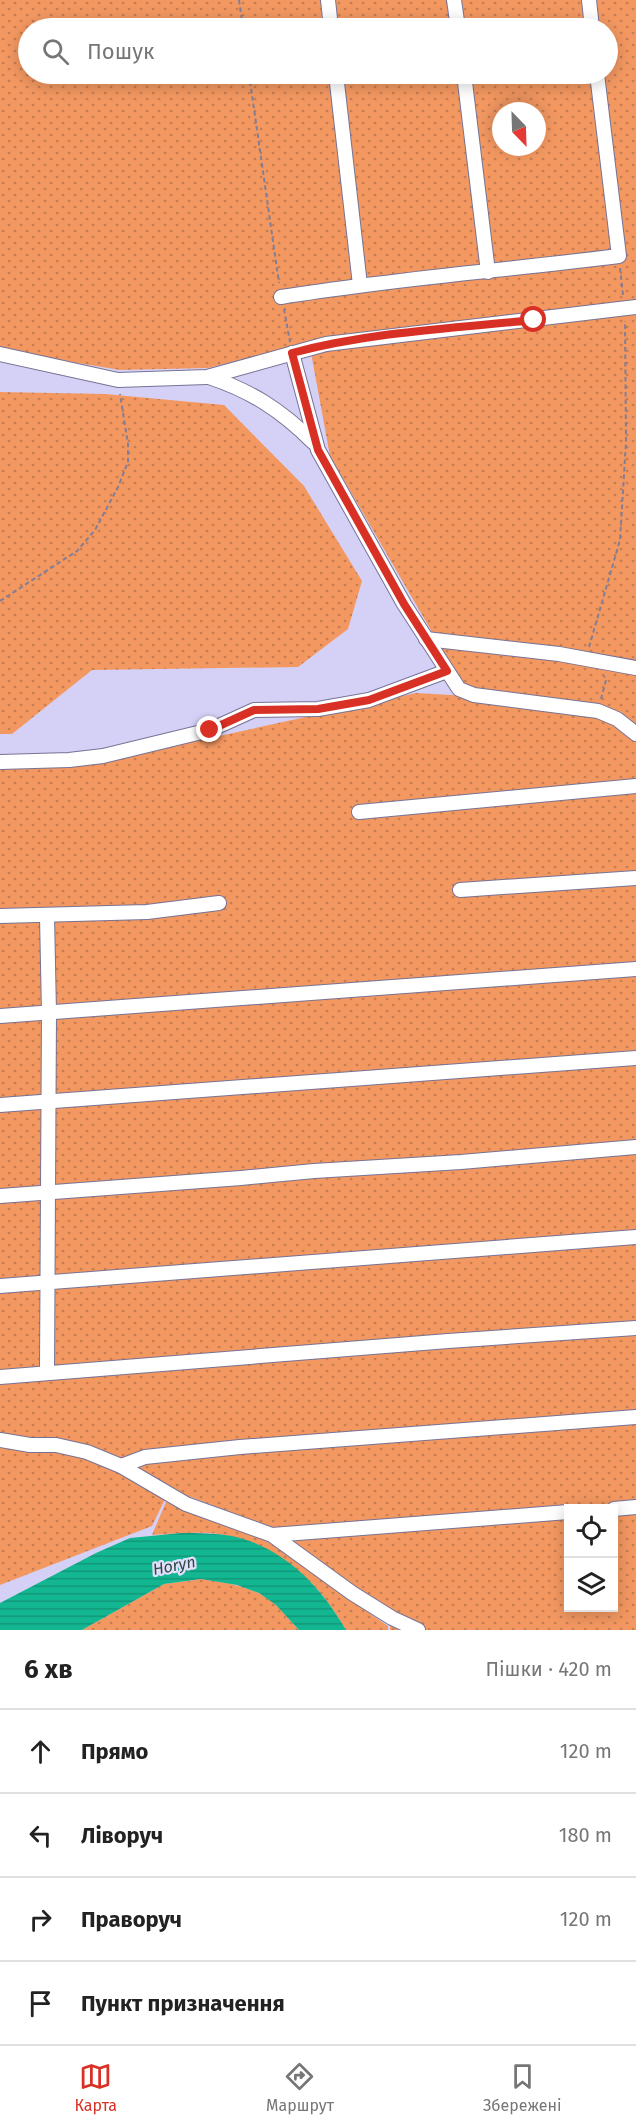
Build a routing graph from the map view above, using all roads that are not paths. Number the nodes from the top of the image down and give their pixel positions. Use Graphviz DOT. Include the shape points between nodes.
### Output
graph roads {
  1 [pos="328,0"];
  2 [pos="454,0"];
  3 [pos="589,0"];
  4 [pos="330,18"];
  5 [pos="457,18"];
  6 [pos="591,18"];
  7 [pos="337,84"];
  8 [pos="465,84"];
  9 [pos="598,84"];
  10 [pos="488,272"];
  11 [pos="360,285"];
  12 [pos="281,297"];
  13 [pos="630,308"];
  14 [pos="292,353"];
  15 [pos="0,354"];
  16 [pos="207,377"];
  17 [pos="315,443"];
  18 [pos="426,639"];
  19 [pos="636,668"];
  20 [pos="447,671"];
  21 [pos="636,734"];
  22 [pos="0,762"];
  23 [pos="636,786"];
  24 [pos="359,812"];
  25 [pos="636,878"];
  26 [pos="460,890"];
  27 [pos="219,903"];
  28 [pos="0,916"];
  29 [pos="46,916"];
  30 [pos="636,969"];
  31 [pos="49,1013"];
  32 [pos="0,1016"];
  33 [pos="636,1058"];
  34 [pos="48,1102"];
  35 [pos="0,1106"];
  36 [pos="636,1147"];
  37 [pos="48,1192"];
  38 [pos="0,1196"];
  39 [pos="636,1237"];
  40 [pos="47,1282"];
  41 [pos="0,1286"];
  42 [pos="636,1328"];
  43 [pos="47,1372"];
  44 [pos="0,1377"];
  45 [pos="636,1417"];
  46 [pos="0,1440"];
  47 [pos="120,1466"];
  48 [pos="636,1507"];
  49 [pos="618,1509"];
  50 [pos="564,1512"];
  51 [pos="273,1535"];
  52 [pos="418,1630"];
  1 -- 4 [label="street"];
  2 -- 5 [label="street"];
  3 -- 6 [label="street"];
  7 -- 11 [label="street"];
  8 -- 10 [label="street"];
  9 -- 10 [label="street" via="619,256"];
  10 -- 11 [label="street"];
  11 -- 12 [label="street"];
  13 -- 14 [label="street" via="371,338"];
  14 -- 16 [label="street"];
  14 -- 17 [label="street"];
  15 -- 16 [label="street" via="118,380"];
  16 -- 17 [label="street" via="256,397"];
  17 -- 18 [label="street"];
  18 -- 19 [label="street" via="559,654"];
  18 -- 20 [label="street"];
  20 -- 21 [label="street" via="459,689 474,695 598,711"];
  20 -- 22 [label="street" via="369,700 318,709 254,710 210,730 103,756"];
  23 -- 24 [label="street"];
  25 -- 26 [label="street"];
  27 -- 29 [label="street" via="147,912"];
  28 -- 29 [label="street"];
  29 -- 31 [label="street"];
  30 -- 31 [label="street"];
  31 -- 32 [label="street"];
  31 -- 34 [label="street"];
  33 -- 34 [label="street"];
  34 -- 35 [label="street"];
  34 -- 37 [label="street"];
  36 -- 37 [label="street"];
  37 -- 38 [label="street"];
  37 -- 40 [label="street"];
  39 -- 40 [label="street"];
  40 -- 41 [label="street"];
  40 -- 43 [label="street"];
  42 -- 43 [label="street"];
  43 -- 44 [label="street"];
  45 -- 47 [label="street" via="145,1456"];
  46 -- 47 [label="street" via="56,1445 87,1452"];
  47 -- 51 [label="street" via="186,1504"];
  48 -- 49 [label="street"];
  50 -- 51 [label="street"];
  51 -- 52 [label="street" via="352,1593"];
}
